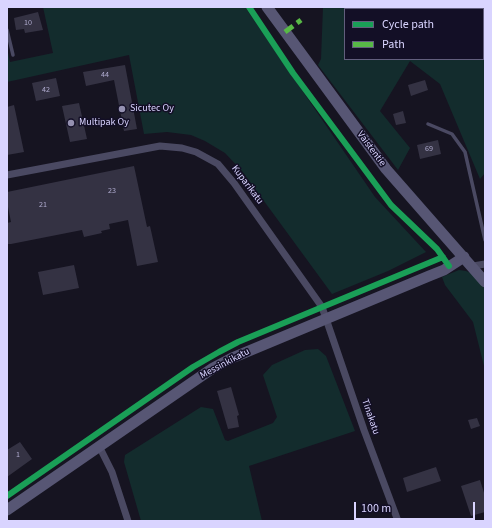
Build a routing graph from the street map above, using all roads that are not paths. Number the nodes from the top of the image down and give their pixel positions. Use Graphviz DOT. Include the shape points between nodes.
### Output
graph roads {
  1 [pos="267,7"];
  2 [pos="7,30"];
  3 [pos="13,55"];
  4 [pos="428,124"];
  5 [pos="7,175"];
  6 [pos="485,240"];
  7 [pos="464,257"];
  8 [pos="485,264"];
  9 [pos="472,266"];
  10 [pos="485,282"];
  11 [pos="327,318"];
  12 [pos="99,446"];
  13 [pos="7,510"];
  14 [pos="128,521"];
  15 [pos="398,521"];
  1 -- 7 [label="street, Vaistentie" via="386,169"];
  2 -- 3 [label="lane"];
  4 -- 6 [label="lane" via="452,134 465,152"];
  5 -- 11 [label="street, Kuparikatu" via="160,146 196,152 218,164 234,183 322,307"];
  7 -- 9 [label="street, Vaistentie"];
  7 -- 11 [label="street, Messinkikatu" via="434,274"];
  8 -- 9 [label="street"];
  9 -- 10 [label="street, Vaistentie"];
  11 -- 12 [label="street, Messinkikatu" via="213,368"];
  11 -- 15 [label="street, Tinakatu" via="364,430"];
  12 -- 13 [label="street, Messinkikatu"];
  12 -- 14 [label="street" via="112,472"];
}
